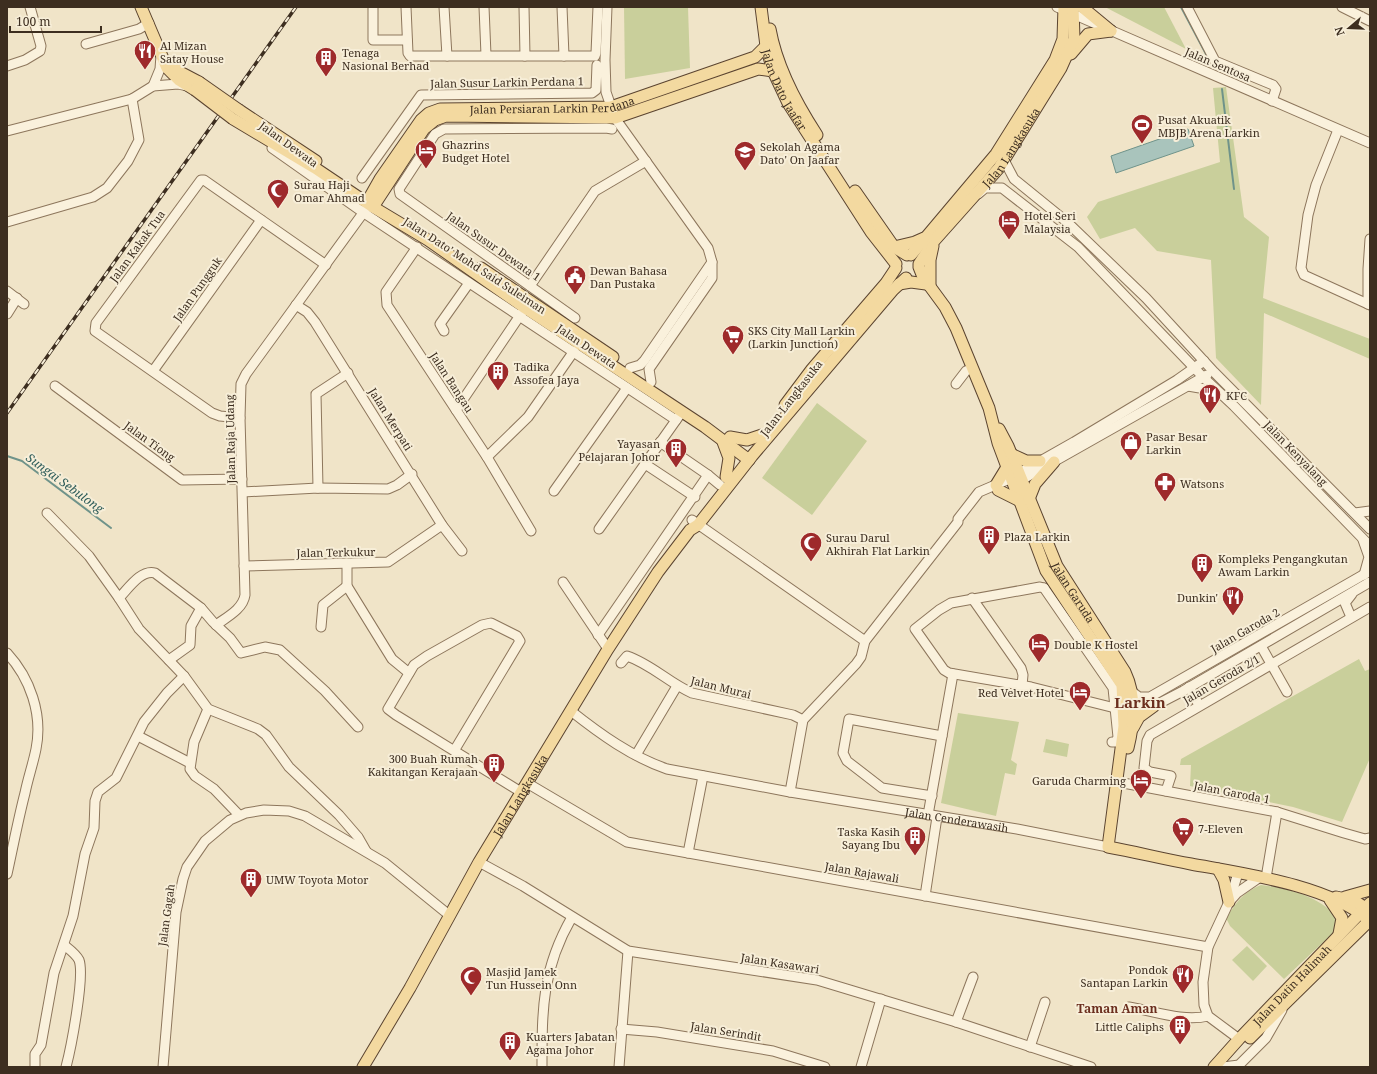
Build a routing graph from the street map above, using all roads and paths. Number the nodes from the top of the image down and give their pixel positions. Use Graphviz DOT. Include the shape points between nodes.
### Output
graph roads {
  1 [pos="30,7"];
  2 [pos="141,7"];
  3 [pos="148,7"];
  4 [pos="373,7"];
  5 [pos="406,7"];
  6 [pos="444,7"];
  7 [pos="484,7"];
  8 [pos="524,7"];
  9 [pos="562,7"];
  10 [pos="598,7"];
  11 [pos="607,7"];
  12 [pos="761,7"];
  13 [pos="767,7"];
  14 [pos="1187,7"];
  15 [pos="1342,7"];
  16 [pos="1069,9"];
  17 [pos="1370,21"];
  18 [pos="150,23"];
  19 [pos="1111,31"];
  20 [pos="407,40"];
  21 [pos="86,44"];
  22 [pos="766,46"];
  23 [pos="161,53"];
  24 [pos="486,55"];
  25 [pos="446,56"];
  26 [pos="525,56"];
  27 [pos="564,56"];
  28 [pos="1064,62"];
  29 [pos="596,65"];
  30 [pos="7,66"];
  31 [pos="773,71"];
  32 [pos="153,86"];
  33 [pos="194,86"];
  34 [pos="532,94"];
  35 [pos="132,99"];
  36 [pos="1272,101"];
  37 [pos="611,107"];
  38 [pos="533,112"];
  39 [pos="236,115"];
  40 [pos="406,116"];
  41 [pos="616,118"];
  42 [pos="420,128"];
  43 [pos="535,129"];
  44 [pos="612,129"];
  45 [pos="1338,130"];
  46 [pos="7,131"];
  47 [pos="433,137"];
  48 [pos="1370,143"];
  49 [pos="1004,160"];
  50 [pos="646,161"];
  51 [pos="362,178"];
  52 [pos="971,200"];
  53 [pos="369,205"];
  54 [pos="261,220"];
  55 [pos="7,222"];
  56 [pos="931,239"];
  57 [pos="1370,239"];
  58 [pos="881,246"];
  59 [pos="894,247"];
  60 [pos="417,248"];
  61 [pos="914,260"];
  62 [pos="712,262"];
  63 [pos="326,265"];
  64 [pos="896,266"];
  65 [pos="905,280"];
  66 [pos="469,282"];
  67 [pos="886,283"];
  68 [pos="530,286"];
  69 [pos="930,288"];
  70 [pos="7,292"];
  71 [pos="296,305"];
  72 [pos="1369,305"];
  73 [pos="523,312"];
  74 [pos="7,314"];
  75 [pos="575,318"];
  76 [pos="444,331"];
  77 [pos="578,343"];
  78 [pos="1180,352"];
  79 [pos="1204,361"];
  80 [pos="630,368"];
  81 [pos="972,368"];
  82 [pos="1194,368"];
  83 [pos="1213,371"];
  84 [pos="153,372"];
  85 [pos="348,373"];
  86 [pos="1181,377"];
  87 [pos="1203,377"];
  88 [pos="651,382"];
  89 [pos="956,384"];
  90 [pos="55,386"];
  91 [pos="1188,386"];
  92 [pos="627,388"];
  93 [pos="1218,391"];
  94 [pos="456,410"];
  95 [pos="679,416"];
  96 [pos="992,416"];
  97 [pos="240,418"];
  98 [pos="1274,432"];
  99 [pos="762,434"];
  100 [pos="725,437"];
  101 [pos="1267,440"];
  102 [pos="660,442"];
  103 [pos="1011,454"];
  104 [pos="748,456"];
  105 [pos="487,457"];
  106 [pos="1040,461"];
  107 [pos="1054,462"];
  108 [pos="645,464"];
  109 [pos="1007,467"];
  110 [pos="412,474"];
  111 [pos="708,475"];
  112 [pos="242,479"];
  113 [pos="1016,479"];
  114 [pos="723,481"];
  115 [pos="318,488"];
  116 [pos="997,488"];
  117 [pos="554,491"];
  118 [pos="243,492"];
  119 [pos="695,497"];
  120 [pos="1024,500"];
  121 [pos="1370,511"];
  122 [pos="47,513"];
  123 [pos="1355,513"];
  124 [pos="442,525"];
  125 [pos="694,525"];
  126 [pos="600,529"];
  127 [pos="1370,529"];
  128 [pos="531,531"];
  129 [pos="1363,538"];
  130 [pos="1370,546"];
  131 [pos="462,551"];
  132 [pos="347,563"];
  133 [pos="244,566"];
  134 [pos="1367,573"];
  135 [pos="563,582"];
  136 [pos="1370,582"];
  137 [pos="347,586"];
  138 [pos="1049,586"];
  139 [pos="1355,591"];
  140 [pos="119,598"];
  141 [pos="972,598"];
  142 [pos="1370,607"];
  143 [pos="201,608"];
  144 [pos="1351,617"];
  145 [pos="216,625"];
  146 [pos="321,627"];
  147 [pos="598,636"];
  148 [pos="865,641"];
  149 [pos="1261,646"];
  150 [pos="608,649"];
  151 [pos="7,653"];
  152 [pos="170,660"];
  153 [pos="621,662"];
  154 [pos="1272,665"];
  155 [pos="409,673"];
  156 [pos="953,674"];
  157 [pos="184,676"];
  158 [pos="1022,685"];
  159 [pos="677,686"];
  160 [pos="1189,687"];
  161 [pos="1132,690"];
  162 [pos="1287,692"];
  163 [pos="1199,705"];
  164 [pos="1154,706"];
  165 [pos="1123,707"];
  166 [pos="208,709"];
  167 [pos="569,715"];
  168 [pos="803,720"];
  169 [pos="358,727"];
  170 [pos="1132,731"];
  171 [pos="138,736"];
  172 [pos="942,736"];
  173 [pos="1112,742"];
  174 [pos="454,751"];
  175 [pos="636,754"];
  176 [pos="190,764"];
  177 [pos="1120,768"];
  178 [pos="703,776"];
  179 [pos="1118,782"];
  180 [pos="524,787"];
  181 [pos="1166,791"];
  182 [pos="790,792"];
  183 [pos="932,796"];
  184 [pos="1277,812"];
  185 [pos="239,815"];
  186 [pos="933,816"];
  187 [pos="1370,838"];
  188 [pos="1108,847"];
  189 [pos="367,852"];
  190 [pos="688,853"];
  191 [pos="479,862"];
  192 [pos="1218,869"];
  193 [pos="1238,873"];
  194 [pos="7,874"];
  195 [pos="1263,877"];
  196 [pos="1370,890"];
  197 [pos="925,896"];
  198 [pos="1346,897"];
  199 [pos="1327,898"];
  200 [pos="1228,902"];
  201 [pos="1368,910"];
  202 [pos="449,915"];
  203 [pos="572,917"];
  204 [pos="1339,935"];
  205 [pos="64,944"];
  206 [pos="1208,947"];
  207 [pos="628,951"];
  208 [pos="973,977"];
  209 [pos="881,999"];
  210 [pos="1045,1002"];
  211 [pos="1129,1007"];
  212 [pos="1208,1016"];
  213 [pos="956,1022"];
  214 [pos="621,1029"];
  215 [pos="1239,1039"];
  216 [pos="1030,1047"];
  217 [pos="808,1065"];
  218 [pos="35,1067"];
  219 [pos="66,1067"];
  220 [pos="163,1067"];
  221 [pos="363,1067"];
  222 [pos="542,1067"];
  223 [pos="619,1067"];
  224 [pos="825,1067"];
  225 [pos="861,1067"];
  226 [pos="1091,1067"];
  227 [pos="1214,1067"];
  228 [pos="1222,1067"];
  1 -- 30 [label="street" via="41,46 40,51"];
  2 -- 18 [label="main road"];
  3 -- 33 [label="main road" via="174,66"];
  4 -- 20 [label="street" via="373,40"];
  5 -- 20 [label="street"];
  6 -- 25 [label="street"];
  7 -- 24 [label="street"];
  8 -- 26 [label="street"];
  9 -- 27 [label="street"];
  10 -- 27 [label="street" via="595,56"];
  11 -- 37 [label="street" via="606,92"];
  12 -- 22 [label="main road, Jalan Dato Jaafar"];
  13 -- 59 [label="main road, Jalan Dato Jaafar" via="775,51 795,99"];
  14 -- 36 [label="street" via="1215,61 1273,85 1276,89"];
  15 -- 17 [label="street"];
  16 -- 19 [label="main road" via="1086,12"];
  16 -- 28 [label="main road, Jalan Langkasuka" via="1074,39"];
  16 -- 56 [label="main road" via="1063,39 1050,66 996,154"];
  18 -- 21 [label="street" via="139,29"];
  18 -- 23 [label="main road"];
  19 -- 28 [label="main road" via="1088,34"];
  19 -- 36 [label="street, Jalan Sentosa"];
  20 -- 25 [label="street" via="409,55"];
  22 -- 31 [label="main road, Jalan Dato Jaafar"];
  22 -- 37 [label="main road, Jalan Persiaran Larkin Perdana" via="755,57"];
  23 -- 32 [label="street" via="160,69"];
  23 -- 33 [label="main road" via="167,68"];
  24 -- 25 [label="street"];
  24 -- 26 [label="street"];
  26 -- 27 [label="street"];
  28 -- 49 [label="main road, Jalan Langkasuka"];
  29 -- 34 [label="street, Jalan Susur Larkin Perdana 1" via="594,92"];
  31 -- 41 [label="main road, Jalan Persiaran Larkin Perdana" via="758,69"];
  31 -- 58 [label="main road, Jalan Dato Jaafar" via="788,103"];
  32 -- 33 [label="street"];
  32 -- 35 [label="street"];
  33 -- 39 [label="main road, Jalan Dato' Mohd Said Suleiman, bridge"];
  34 -- 38 [label="street"];
  34 -- 40 [label="street, Jalan Susur Larkin Perdana 1" via="427,94 418,98"];
  35 -- 46 [label="street"];
  35 -- 55 [label="street" via="139,140 128,161 107,188 94,196"];
  36 -- 45 [label="street, Jalan Sentosa"];
  37 -- 38 [label="main road, Jalan Persiaran Larkin Perdana"];
  37 -- 41 [label="street"];
  38 -- 41 [label="main road, Jalan Persiaran Larkin Perdana"];
  38 -- 42 [label="main road, Jalan Persiaran Larkin Perdana" via="440,109 429,113"];
  38 -- 43 [label="street"];
  39 -- 53 [label="main road, Jalan Dato' Mohd Said Suleiman"];
  39 -- 53 [label="main road, Jalan Dato' Mohd Said Suleiman" via="248,128 315,168"];
  40 -- 42 [label="street"];
  40 -- 51 [label="street, Jalan Susur Larkin Perdana 1"];
  41 -- 50 [label="street"];
  42 -- 47 [label="street"];
  42 -- 53 [label="main road, Jalan Persiaran Larkin Perdana"];
  43 -- 44 [label="street"];
  43 -- 47 [label="street" via="444,129"];
  45 -- 48 [label="street, Jalan Sentosa"];
  45 -- 72 [label="street" via="1316,185 1308,215 1302,272"];
  47 -- 68 [label="street, Jalan Susur Dewata 1" via="399,189 400,194"];
  49 -- 52 [label="main road, Jalan Langkasuka"];
  49 -- 79 [label="street, Jalan Kenyalang" via="1014,179 1087,240 1146,298"];
  50 -- 62 [label="street" via="708,248"];
  50 -- 68 [label="street" via="595,191"];
  52 -- 56 [label="main road, Jalan Langkasuka"];
  52 -- 78 [label="street, Jalan Kenyalang" via="985,188 1007,190 1078,247"];
  53 -- 60 [label="street"];
  53 -- 63 [label="street, Jalan Raja Udang"];
  53 -- 73 [label="main road, Jalan Dato' Mohd Said Suleiman" via="428,240"];
  53 -- 77 [label="main road, Jalan Dato' Mohd Said Suleiman"];
  54 -- 63 [label="street"];
  54 -- 84 [label="street, Jalan Pungguk"];
  54 -- 84 [label="street, Jalan Kakak Tua" via="204,180 199,182 96,323 95,331"];
  56 -- 59 [label="main road"];
  56 -- 61 [label="main road, Jalan Langkasuka"];
  56 -- 69 [label="main road"];
  57 -- 72 [label="street"];
  58 -- 64 [label="main road, Jalan Dato Jaafar"];
  58 -- 67 [label="main road" via="888,264"];
  59 -- 61 [label="main road, Jalan Dato Jaafar"];
  60 -- 66 [label="street"];
  60 -- 94 [label="street, Jalan Bangau" via="386,292 385,299"];
  61 -- 64 [label="main road" via="900,258"];
  61 -- 65 [label="main road" via="916,275"];
  61 -- 69 [label="main road, Jalan Garuda"];
  62 -- 80 [label="street" via="644,361"];
  62 -- 88 [label="street" via="712,278 649,369"];
  63 -- 71 [label="street, Jalan Raja Udang"];
  64 -- 65 [label="main road" via="899,275"];
  64 -- 67 [label="main road, Jalan Langkasuka"];
  65 -- 69 [label="main road"];
  65 -- 104 [label="main road, Jalan Langkasuka"];
  66 -- 73 [label="street"];
  66 -- 76 [label="street" via="440,324"];
  67 -- 99 [label="main road, Jalan Langkasuka" via="812,369"];
  68 -- 75 [label="street, Jalan Susur Dewata 1"];
  69 -- 81 [label="main road, Jalan Garuda" via="955,325"];
  70 -- 74 [label="street" via="20,301"];
  71 -- 85 [label="street, Jalan Merpati" via="307,312 315,322"];
  71 -- 97 [label="street, Jalan Raja Udang" via="241,384"];
  73 -- 77 [label="main road, Jalan Dato' Mohd Said Suleiman"];
  73 -- 94 [label="street"];
  77 -- 80 [label="main road, Jalan Dato' Mohd Said Suleiman"];
  77 -- 92 [label="street, Jalan Dewata"];
  77 -- 95 [label="main road, Jalan Dato' Mohd Said Suleiman"];
  77 -- 105 [label="street" via="528,417"];
  78 -- 82 [label="street, Jalan Kenyalang"];
  78 -- 86 [label="street" via="1183,362"];
  79 -- 82 [label="street"];
  79 -- 83 [label="street, Jalan Kenyalang"];
  80 -- 88 [label="main road, Jalan Dato' Mohd Said Suleiman"];
  81 -- 89 [label="street" via="966,371"];
  81 -- 96 [label="main road, Jalan Garuda"];
  82 -- 86 [label="street"];
  82 -- 87 [label="street, Jalan Kenyalang"];
  83 -- 87 [label="street"];
  83 -- 98 [label="street, Jalan Kenyalang"];
  84 -- 97 [label="street" via="212,413"];
  85 -- 110 [label="street, Jalan Merpati"];
  85 -- 115 [label="street" via="316,394"];
  86 -- 106 [label="street"];
  87 -- 91 [label="street"];
  87 -- 93 [label="street, Jalan Kenyalang"];
  88 -- 100 [label="main road, Jalan Dato' Mohd Said Suleiman"];
  90 -- 112 [label="street, Jalan Tiong" via="182,480"];
  91 -- 93 [label="street"];
  91 -- 107 [label="street"];
  92 -- 95 [label="street, Jalan Dewata"];
  92 -- 117 [label="street"];
  93 -- 101 [label="street, Jalan Kenyalang"];
  94 -- 105 [label="street, Jalan Bangau"];
  95 -- 100 [label="main road, Jalan Dato' Mohd Said Suleiman"];
  95 -- 102 [label="street"];
  96 -- 103 [label="main road, Jalan Garuda"];
  96 -- 109 [label="main road, Jalan Garuda"];
  97 -- 112 [label="street, Jalan Raja Udang"];
  98 -- 101 [label="street"];
  98 -- 123 [label="street, Jalan Kenyalang"];
  99 -- 100 [label="main road" via="747,440"];
  99 -- 104 [label="main road, Jalan Langkasuka"];
  100 -- 104 [label="main road, Jalan Dato' Mohd Said Suleiman"];
  100 -- 114 [label="main road" via="729,466"];
  101 -- 129 [label="street, Jalan Kenyalang"];
  102 -- 108 [label="street"];
  102 -- 111 [label="street"];
  103 -- 106 [label="main road" via="1026,461"];
  103 -- 113 [label="main road, Jalan Garuda"];
  104 -- 114 [label="main road, Jalan Langkasuka"];
  104 -- 125 [label="main road, Jalan Langkasuka"];
  105 -- 128 [label="street, Jalan Bangau"];
  106 -- 113 [label="street"];
  107 -- 113 [label="street"];
  107 -- 120 [label="main road"];
  108 -- 119 [label="street"];
  108 -- 126 [label="street"];
  109 -- 113 [label="main road, Jalan Garuda"];
  109 -- 116 [label="main road"];
  110 -- 115 [label="street" via="388,488"];
  110 -- 124 [label="street, Jalan Merpati"];
  111 -- 114 [label="street"];
  111 -- 119 [label="street"];
  112 -- 118 [label="street, Jalan Raja Udang"];
  113 -- 116 [label="street"];
  113 -- 120 [label="main road, Jalan Garuda"];
  114 -- 125 [label="main road, Jalan Langkasuka"];
  115 -- 118 [label="street"];
  116 -- 120 [label="main road"];
  116 -- 148 [label="street" via="983,496 961,522 958,522"];
  118 -- 133 [label="street, Jalan Raja Udang"];
  119 -- 147 [label="street"];
  120 -- 138 [label="main road, Jalan Garuda"];
  120 -- 161 [label="main road, Jalan Garuda" via="1057,566 1125,672"];
  121 -- 123 [label="street"];
  122 -- 140 [label="street" via="88,556"];
  123 -- 127 [label="street, Jalan Kenyalang"];
  124 -- 131 [label="street, Jalan Merpati"];
  124 -- 132 [label="street, Jalan Terkukur" via="388,562"];
  125 -- 148 [label="street"];
  125 -- 150 [label="main road, Jalan Langkasuka" via="658,572"];
  129 -- 130 [label="street, Jalan Kenyalang"];
  129 -- 134 [label="street" via="1369,558"];
  132 -- 133 [label="street, Jalan Terkukur"];
  132 -- 137 [label="street"];
  133 -- 145 [label="street, Jalan Raja Udang" via="244,599 235,611"];
  134 -- 161 [label="street, Jalan Garoda 2" via="1150,697 1139,697"];
  135 -- 147 [label="street"];
  136 -- 139 [label="street, Jalan Garoda 2"];
  137 -- 146 [label="street" via="324,605"];
  137 -- 155 [label="street" via="392,659"];
  138 -- 141 [label="street"];
  138 -- 165 [label="main road, Jalan Garuda" via="1122,685"];
  139 -- 144 [label="street" via="1346,604"];
  139 -- 149 [label="street, Jalan Garoda 2"];
  140 -- 143 [label="street" via="142,575 152,572"];
  140 -- 152 [label="street" via="138,629"];
  141 -- 156 [label="street" via="948,604 915,629 944,670"];
  141 -- 158 [label="street" via="1021,668"];
  142 -- 144 [label="street, Jalan Geroda 2/1"];
  143 -- 145 [label="street"];
  143 -- 152 [label="street" via="191,626 190,646"];
  144 -- 154 [label="street, Jalan Geroda 2/1"];
  145 -- 169 [label="street" via="241,653 265,647 280,650"];
  147 -- 150 [label="street"];
  148 -- 168 [label="street" via="856,664"];
  149 -- 154 [label="street"];
  149 -- 160 [label="street, Jalan Garoda 2"];
  150 -- 167 [label="main road, Jalan Langkasuka"];
  151 -- 194 [label="street" via="23,673 36,706 37,747"];
  152 -- 157 [label="street"];
  153 -- 159 [label="street, Jalan Murai" via="626,656 634,659"];
  154 -- 162 [label="street"];
  154 -- 163 [label="street, Jalan Geroda 2/1"];
  155 -- 174 [label="street, Jalan Rajawali" via="388,709"];
  155 -- 174 [label="street" via="414,664 488,623 517,636 520,641"];
  156 -- 158 [label="street, Jalan Garoda 2"];
  156 -- 172 [label="street"];
  157 -- 166 [label="street"];
  157 -- 171 [label="street" via="144,722"];
  158 -- 165 [label="street, Jalan Garoda 2"];
  159 -- 168 [label="street, Jalan Murai" via="692,693 793,715"];
  159 -- 175 [label="street"];
  160 -- 163 [label="street"];
  160 -- 164 [label="street, Jalan Garoda 2"];
  161 -- 165 [label="main road, Jalan Garuda"];
  163 -- 181 [label="street, Jalan Geroda 2/1" via="1150,735 1147,741 1144,768 1150,772 1171,776"];
  164 -- 165 [label="street, Jalan Garoda 2"];
  164 -- 170 [label="main road" via="1139,717"];
  165 -- 170 [label="main road, Jalan Garuda"];
  165 -- 173 [label="street" via="1118,737 1116,742"];
  165 -- 177 [label="main road, Jalan Garuda"];
  166 -- 176 [label="street" via="194,742"];
  166 -- 189 [label="street" via="258,729 266,735 289,767 339,815"];
  167 -- 175 [label="street, Jalan Cenderawasih"];
  167 -- 180 [label="main road, Jalan Langkasuka"];
  168 -- 182 [label="street"];
  170 -- 177 [label="main road, Jalan Garuda"];
  171 -- 176 [label="street"];
  171 -- 205 [label="street" via="116,778 98,792 94,801 94,828 85,854 77,898"];
  172 -- 183 [label="street"];
  172 -- 183 [label="street" via="849,719 843,753 847,761 882,788"];
  174 -- 180 [label="street, Jalan Rajawali"];
  175 -- 178 [label="street, Jalan Cenderawasih" via="651,764 667,770"];
  176 -- 185 [label="street" via="190,770 195,776 214,790"];
  177 -- 179 [label="main road, Jalan Garuda"];
  178 -- 182 [label="street, Jalan Cenderawasih"];
  178 -- 190 [label="street"];
  179 -- 181 [label="street, Jalan Garoda 1"];
  179 -- 188 [label="main road, Jalan Garuda"];
  180 -- 190 [label="street, Jalan Rajawali" via="627,842"];
  180 -- 191 [label="main road, Jalan Langkasuka"];
  181 -- 184 [label="street, Jalan Garoda 1"];
  182 -- 186 [label="street, Jalan Cenderawasih"];
  183 -- 186 [label="street"];
  184 -- 187 [label="street" via="1365,839"];
  184 -- 195 [label="street, Jalan Garoda 1"];
  185 -- 189 [label="street, Jalan Gagah" via="264,810 289,811 304,816"];
  185 -- 220 [label="street, Jalan Gagah" via="205,841 187,867 183,879 176,912"];
  186 -- 188 [label="street, Jalan Cenderawasih"];
  186 -- 197 [label="street"];
  188 -- 192 [label="main road, Jalan Cenderawasih"];
  189 -- 202 [label="street, Jalan Gagah" via="401,874"];
  190 -- 197 [label="street, Jalan Rajawali"];
  191 -- 202 [label="main road, Jalan Langkasuka"];
  191 -- 203 [label="street, Jalan Kasawari"];
  192 -- 193 [label="main road, Jalan Cenderawasih"];
  192 -- 200 [label="main road" via="1224,880"];
  193 -- 195 [label="main road, Jalan Cenderawasih"];
  193 -- 200 [label="street"];
  195 -- 199 [label="main road, Jalan Cenderawasih"];
  195 -- 200 [label="street" via="1237,892"];
  196 -- 198 [label="main road"];
  197 -- 206 [label="street, Jalan Rajawali"];
  198 -- 199 [label="main road, Jalan Cenderawasih"];
  198 -- 201 [label="main road, Jalan Cenderawasih"];
  199 -- 201 [label="main road, Jalan Cenderawasih"];
  199 -- 204 [label="main road" via="1342,918"];
  200 -- 206 [label="street"];
  201 -- 204 [label="main road, Jalan Datin Halimah"];
  201 -- 228 [label="main road, Jalan Datin Halimah" via="1285,1003"];
  202 -- 221 [label="main road, Jalan Langkasuka" via="410,988"];
  203 -- 207 [label="street, Jalan Kasawari"];
  203 -- 222 [label="street" via="552,960 545,990"];
  204 -- 215 [label="main road, Jalan Datin Halimah"];
  205 -- 218 [label="street" via="54,973 41,1045 35,1054"];
  205 -- 219 [label="street" via="79,963 74,1036"];
  206 -- 212 [label="street" via="1203,982 1204,1006"];
  207 -- 209 [label="street, Jalan Kasawari" via="817,980"];
  207 -- 214 [label="street"];
  208 -- 213 [label="street"];
  209 -- 213 [label="street, Jalan Kasawari"];
  209 -- 225 [label="street"];
  210 -- 216 [label="street"];
  211 -- 212 [label="street" via="1186,1018"];
  212 -- 215 [label="street"];
  213 -- 216 [label="street, Jalan Kasawari"];
  214 -- 217 [label="street, Jalan Serindit" via="657,1032 773,1051"];
  214 -- 223 [label="street"];
  215 -- 227 [label="main road, Jalan Datin Halimah"];
  216 -- 226 [label="street, Jalan Kasawari"];
  217 -- 224 [label="street, Jalan Serindit"];
}
